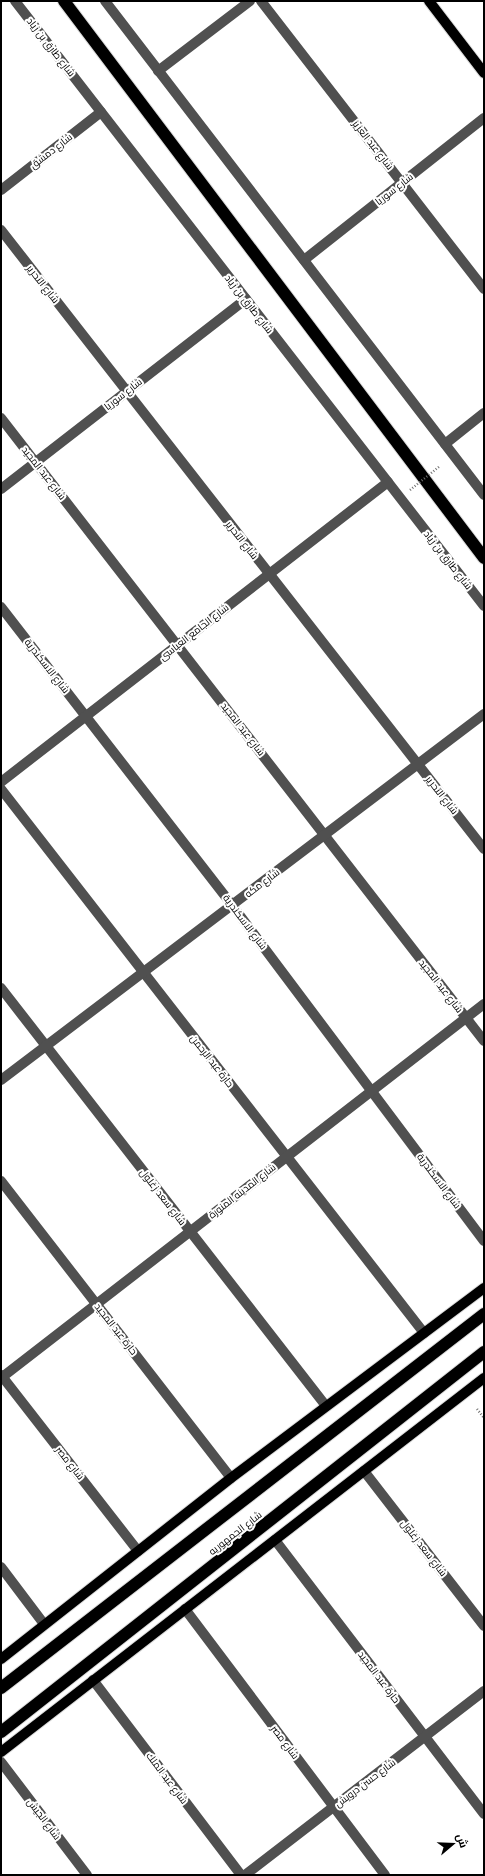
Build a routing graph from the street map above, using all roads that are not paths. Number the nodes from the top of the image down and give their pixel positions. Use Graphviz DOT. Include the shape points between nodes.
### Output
graph roads {
  1 [pos="15,1"];
  2 [pos="64,1"];
  3 [pos="105,1"];
  4 [pos="250,1"];
  5 [pos="261,1"];
  6 [pos="429,1"];
  7 [pos="158,71"];
  8 [pos="484,73"];
  9 [pos="101,112"];
  10 [pos="484,118"];
  11 [pos="402,183"];
  12 [pos="1,190"];
  13 [pos="1,230"];
  14 [pos="304,260"];
  15 [pos="484,289"];
  16 [pos="246,299"];
  17 [pos="127,391"];
  18 [pos="484,413"];
  19 [pos="1,418"];
  20 [pos="445,444"];
  21 [pos="35,462"];
  22 [pos="388,482"];
  23 [pos="1,489"];
  24 [pos="484,495"];
  25 [pos="484,558"];
  26 [pos="269,574"];
  27 [pos="484,606"];
  28 [pos="1,607"];
  29 [pos="177,645"];
  30 [pos="484,714"];
  31 [pos="86,716"];
  32 [pos="418,764"];
  33 [pos="1,782"];
  34 [pos="1,789"];
  35 [pos="324,835"];
  36 [pos="484,849"];
  37 [pos="232,905"];
  38 [pos="143,972"];
  39 [pos="1,988"];
  40 [pos="484,1004"];
  41 [pos="466,1018"];
  42 [pos="484,1041"];
  43 [pos="46,1046"];
  44 [pos="1,1080"];
  45 [pos="372,1091"];
  46 [pos="287,1157"];
  47 [pos="1,1181"];
  48 [pos="190,1232"];
  49 [pos="484,1241"];
  50 [pos="484,1288"];
  51 [pos="96,1304"];
  52 [pos="484,1314"];
  53 [pos="424,1333"];
  54 [pos="484,1352"];
  55 [pos="2,1377"];
  56 [pos="484,1378"];
  57 [pos="326,1406"];
  58 [pos="364,1471"];
  59 [pos="231,1478"];
  60 [pos="275,1540"];
  61 [pos="138,1551"];
  62 [pos="1,1567"];
  63 [pos="185,1609"];
  64 [pos="44,1624"];
  65 [pos="484,1626"];
  66 [pos="1,1659"];
  67 [pos="93,1680"];
  68 [pos="1,1688"];
  69 [pos="484,1691"];
  70 [pos="1,1732"];
  71 [pos="424,1737"];
  72 [pos="1,1752"];
  73 [pos="1,1762"];
  74 [pos="334,1807"];
  75 [pos="484,1814"];
  76 [pos="87,1875"];
  77 [pos="241,1875"];
  78 [pos="245,1875"];
  79 [pos="385,1875"];
  1 -- 9 [label="street, شارع طارق بن زياد"];
  2 -- 25 [label="highway"];
  3 -- 7 [label="street"];
  4 -- 7 [label="street"];
  5 -- 11 [label="street, شارع عبد العزيز"];
  6 -- 8 [label="main road"];
  7 -- 14 [label="street"];
  9 -- 12 [label="street, شارع دمشق"];
  9 -- 16 [label="street, شارع طارق بن زياد"];
  10 -- 11 [label="street, شارع سوريا"];
  11 -- 14 [label="street, شارع سوريا"];
  11 -- 15 [label="street, شارع عبد العزيز"];
  13 -- 17 [label="street, شارع التحرير"];
  14 -- 20 [label="street"];
  16 -- 17 [label="street, شارع سوريا"];
  16 -- 22 [label="street, شارع طارق بن زياد"];
  17 -- 21 [label="street, شارع سوريا"];
  17 -- 26 [label="street, شارع التحرير"];
  18 -- 20 [label="street"];
  19 -- 21 [label="street, شارع عبد المجيد"];
  20 -- 24 [label="street"];
  21 -- 23 [label="street, شارع سوريا"];
  21 -- 29 [label="street, شارع عبد المجيد"];
  22 -- 26 [label="street, شارع الجامع العباسى"];
  22 -- 27 [label="street, شارع طارق بن زياد"];
  26 -- 29 [label="street, شارع الجامع العباسى"];
  26 -- 32 [label="street, شارع التحرير"];
  28 -- 31 [label="street, شارع الاسكندرية"];
  29 -- 31 [label="street, شارع الجامع العباسى"];
  29 -- 35 [label="street, شارع عبد المجيد"];
  30 -- 32 [label="street, شارع مكه"];
  31 -- 33 [label="street, شارع الجامع العباسى"];
  31 -- 37 [label="street, شارع الاسكندرية"];
  32 -- 35 [label="street, شارع مكه"];
  32 -- 36 [label="street, شارع التحرير"];
  34 -- 38 [label="street, حارة عبد الرحمن"];
  35 -- 37 [label="street, شارع مكه"];
  35 -- 41 [label="street, شارع عبد المجيد"];
  37 -- 38 [label="street, شارع مكه"];
  37 -- 45 [label="street, شارع الاسكندرية"];
  38 -- 43 [label="street, شارع مكه"];
  38 -- 46 [label="street, حارة عبد الرحمن"];
  39 -- 43 [label="street, شارع سعد زغلول"];
  40 -- 41 [label="street, شارع المدينه المنورة"];
  41 -- 42 [label="street, شارع عبد المجيد"];
  41 -- 45 [label="street, شارع المدينه المنورة"];
  43 -- 44 [label="street, شارع مكه"];
  43 -- 48 [label="street, شارع سعد زغلول"];
  45 -- 46 [label="street, شارع المدينه المنورة"];
  45 -- 49 [label="street, شارع الاسكندرية"];
  46 -- 48 [label="street, شارع المدينه المنورة"];
  46 -- 53 [label="street, حارة عبد الرحمن"];
  47 -- 51 [label="street, حارة عبد المجيد"];
  48 -- 51 [label="street, شارع المدينه المنورة"];
  48 -- 57 [label="street, شارع سعد زغلول"];
  50 -- 53 [label="main road"];
  51 -- 55 [label="street, شارع المدينه المنورة"];
  51 -- 59 [label="street, حارة عبد المجيد"];
  52 -- 68 [label="highway, شارع الجمهوريه"];
  53 -- 57 [label="main road"];
  54 -- 70 [label="highway, شارع الجمهوريه"];
  55 -- 61 [label="street, شارع مصر"];
  56 -- 58 [label="main road"];
  57 -- 59 [label="main road"];
  58 -- 60 [label="main road"];
  58 -- 65 [label="street, شارع سعد زغلول"];
  59 -- 61 [label="main road"];
  60 -- 63 [label="main road"];
  60 -- 71 [label="street, حارة عبد المجيد"];
  61 -- 64 [label="main road"];
  62 -- 64 [label="street"];
  63 -- 67 [label="main road"];
  63 -- 74 [label="street, شارع مصر"];
  64 -- 66 [label="main road"];
  67 -- 72 [label="main road"];
  67 -- 77 [label="street, شارع عبد الملك"];
  69 -- 71 [label="street, شارع حسن درويش"];
  71 -- 74 [label="street, شارع حسن درويش"];
  71 -- 75 [label="street, حارة عبد المجيد"];
  73 -- 76 [label="street, شارع الجيش"];
  74 -- 78 [label="street, شارع حسن درويش"];
  74 -- 79 [label="street, شارع مصر"];
}
